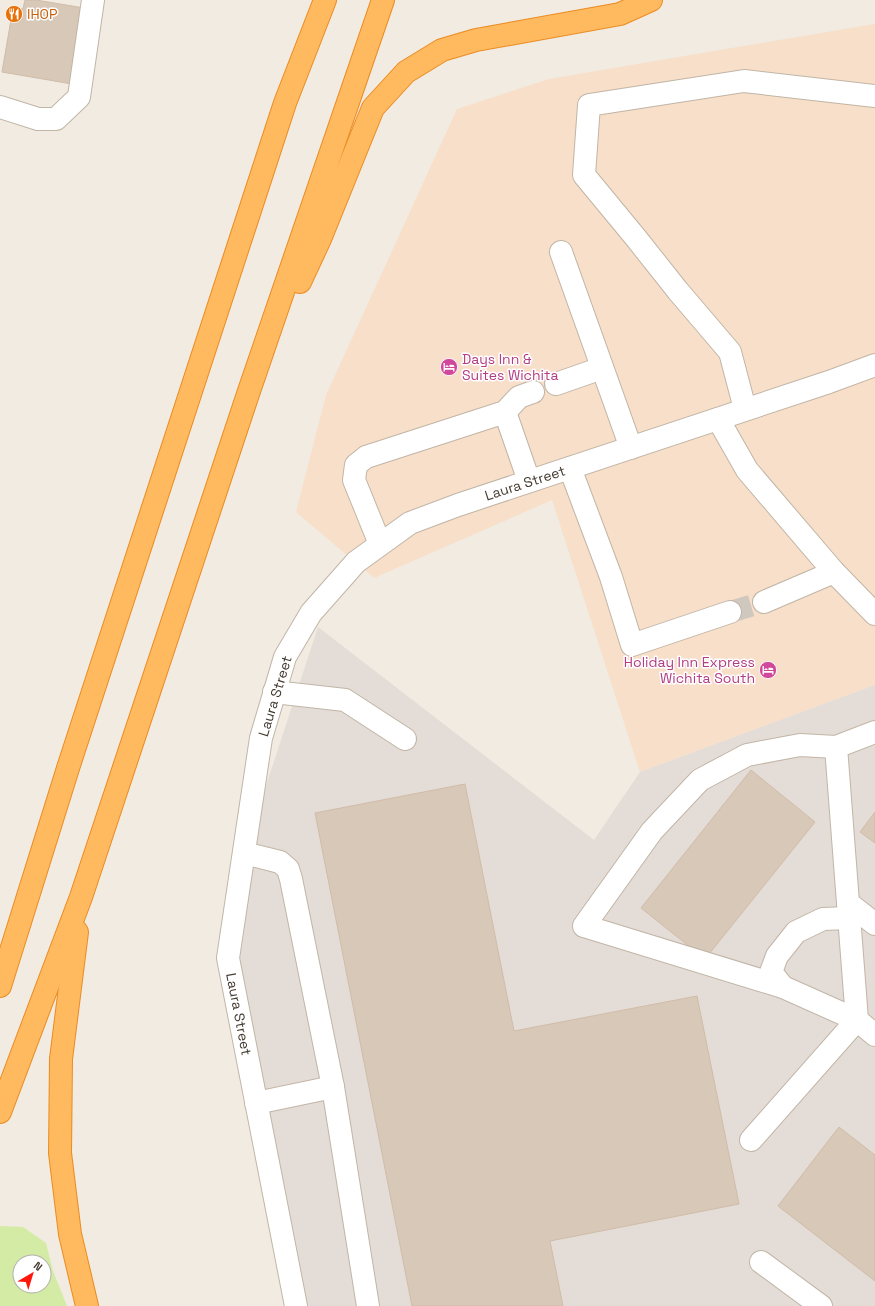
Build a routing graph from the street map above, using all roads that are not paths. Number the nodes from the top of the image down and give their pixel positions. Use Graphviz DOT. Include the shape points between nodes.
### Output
graph roads {
  1 [pos="93,0"];
  2 [pos="325,0"];
  3 [pos="383,0"];
  4 [pos="651,0"];
  5 [pos="875,96"];
  6 [pos="0,107"];
  7 [pos="561,252"];
  8 [pos="875,365"];
  9 [pos="602,368"];
  10 [pos="556,384"];
  11 [pos="532,392"];
  12 [pos="248,394"];
  13 [pos="745,409"];
  14 [pos="504,412"];
  15 [pos="718,418"];
  16 [pos="631,448"];
  17 [pos="570,468"];
  18 [pos="529,481"];
  19 [pos="380,544"];
  20 [pos="834,572"];
  21 [pos="764,602"];
  22 [pos="730,612"];
  23 [pos="875,614"];
  24 [pos="274,692"];
  25 [pos="875,732"];
  26 [pos="405,740"];
  27 [pos="836,747"];
  28 [pos="244,853"];
  29 [pos="81,897"];
  30 [pos="848,911"];
  31 [pos="875,924"];
  32 [pos="1,981"];
  33 [pos="783,987"];
  34 [pos="857,1020"];
  35 [pos="875,1035"];
  36 [pos="333,1087"];
  37 [pos="256,1103"];
  38 [pos="0,1112"];
  39 [pos="751,1140"];
  40 [pos="761,1262"];
  41 [pos="87,1306"];
  42 [pos="296,1306"];
  43 [pos="368,1306"];
  44 [pos="821,1306"];
  1 -- 6 [label="street" via="79,97 56,119 38,119"];
  2 -- 32 [label="highway" via="285,103"];
  3 -- 12 [label="highway"];
  4 -- 12 [label="highway" via="620,14 476,40 442,50 406,72 373,108 320,239"];
  5 -- 13 [label="street" via="744,81 589,105 584,175 730,352"];
  7 -- 9 [label="street"];
  8 -- 13 [label="street, Laura Street"];
  9 -- 10 [label="street"];
  9 -- 16 [label="street"];
  11 -- 14 [label="street" via="519,398"];
  12 -- 29 [label="highway"];
  13 -- 15 [label="street, Laura Street"];
  14 -- 18 [label="street"];
  14 -- 19 [label="street" via="366,457 356,465 354,480"];
  15 -- 16 [label="street, Laura Street"];
  15 -- 20 [label="street" via="747,470"];
  16 -- 17 [label="street, Laura Street"];
  17 -- 18 [label="street, Laura Street"];
  17 -- 22 [label="street" via="611,577 632,645"];
  18 -- 19 [label="street, Laura Street" via="410,523"];
  19 -- 24 [label="street, Laura Street" via="356,562 311,613 285,657"];
  20 -- 21 [label="street"];
  20 -- 23 [label="street"];
  24 -- 26 [label="street" via="345,700"];
  24 -- 28 [label="street, Laura Street" via="261,738"];
  25 -- 27 [label="street"];
  27 -- 30 [label="street"];
  27 -- 33 [label="street" via="800,745 747,755 700,780 652,831 584,926"];
  28 -- 36 [label="street" via="280,862 288,869"];
  28 -- 37 [label="street, Laura Street" via="228,958"];
  29 -- 38 [label="highway"];
  29 -- 41 [label="highway" via="61,1059 60,1153 70,1234"];
  30 -- 31 [label="street"];
  30 -- 33 [label="street" via="796,932 777,956 771,972"];
  30 -- 34 [label="street"];
  33 -- 34 [label="street"];
  34 -- 35 [label="street"];
  34 -- 39 [label="street"];
  36 -- 37 [label="street"];
  36 -- 43 [label="street"];
  37 -- 42 [label="street, Laura Street"];
  40 -- 44 [label="street"];
}
